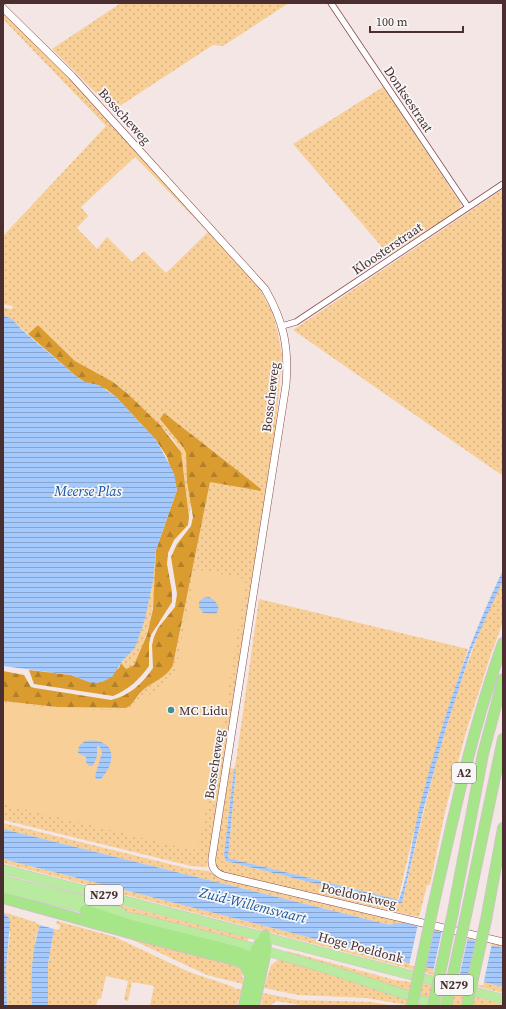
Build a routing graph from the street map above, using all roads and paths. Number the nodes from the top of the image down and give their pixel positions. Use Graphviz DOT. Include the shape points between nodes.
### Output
graph roads {
  1 [pos="332,3"];
  2 [pos="3,8"];
  3 [pos="503,184"];
  4 [pos="468,207"];
  5 [pos="282,326"];
  6 [pos="503,643"];
  7 [pos="503,679"];
  8 [pos="503,739"];
  9 [pos="503,828"];
  10 [pos="212,867"];
  11 [pos="3,869"];
  12 [pos="3,880"];
  13 [pos="3,888"];
  14 [pos="3,898"];
  15 [pos="85,910"];
  16 [pos="144,920"];
  17 [pos="265,936"];
  18 [pos="503,942"];
  19 [pos="261,950"];
  20 [pos="253,965"];
  21 [pos="250,975"];
  22 [pos="503,999"];
  23 [pos="244,1006"];
  24 [pos="254,1006"];
  25 [pos="412,1006"];
  26 [pos="433,1006"];
  27 [pos="440,1006"];
  28 [pos="446,1006"];
  29 [pos="467,1006"];
  1 -- 4 [label="street, Donksestraat"];
  2 -- 5 [label="street, Bosscheweg" via="72,76 265,289"];
  3 -- 4 [label="street, Kloosterstraat"];
  4 -- 5 [label="street, Kloosterstraat" via="296,322"];
  5 -- 10 [label="street, Bosscheweg" via="288,364 286,385"];
  6 -- 25 [label="highway, A2, bridge" via="456,804"];
  7 -- 26 [label="highway, A2, bridge" via="483,754"];
  8 -- 28 [label="highway, A2, bridge"];
  9 -- 29 [label="highway, bridge"];
  10 -- 18 [label="street, Poeldonkweg" via="215,872 224,876"];
  11 -- 17 [label="highway, Hoge Poeldonk / N279"];
  12 -- 16 [label="highway, N279" via="86,901"];
  13 -- 15 [label="highway, N279"];
  14 -- 21 [label="highway, N279" via="230,959 244,964"];
  15 -- 16 [label="highway, N279"];
  15 -- 20 [label="highway, N279" via="131,925 238,952 247,956"];
  16 -- 19 [label="highway, N279"];
  17 -- 19 [label="highway"];
  17 -- 22 [label="highway, Hoge Poeldonk / N279"];
  19 -- 20 [label="highway"];
  19 -- 24 [label="highway"];
  19 -- 27 [label="highway, N279"];
  20 -- 21 [label="highway"];
  21 -- 23 [label="highway"];
}
